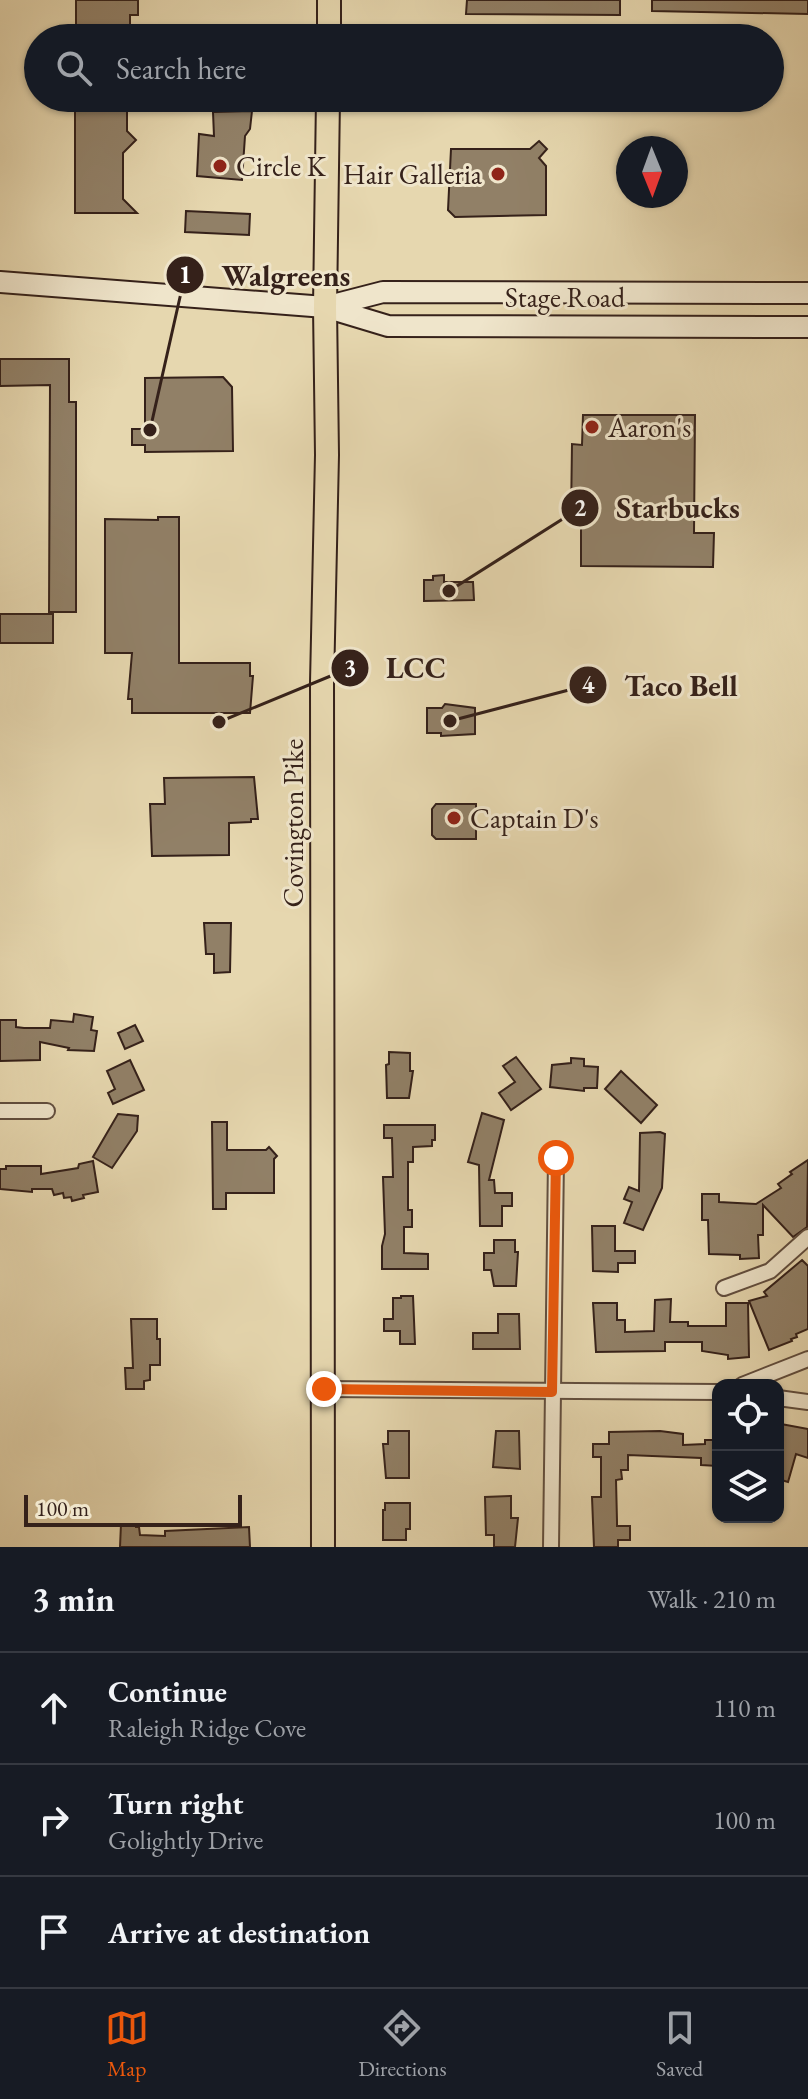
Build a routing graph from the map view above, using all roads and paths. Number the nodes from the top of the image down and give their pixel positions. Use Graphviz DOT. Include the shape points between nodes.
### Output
graph roads {
  1 [pos="329,0"];
  2 [pos="329,24"];
  3 [pos="328,112"];
  4 [pos="0,282"];
  5 [pos="808,293"];
  6 [pos="325,307"];
  7 [pos="808,327"];
  8 [pos="0,1111"];
  9 [pos="47,1111"];
  10 [pos="556,1158"];
  11 [pos="808,1237"];
  12 [pos="724,1288"];
  13 [pos="808,1359"];
  14 [pos="757,1379"];
  15 [pos="324,1389"];
  16 [pos="552,1392"];
  17 [pos="712,1392"];
  18 [pos="784,1399"];
  19 [pos="808,1402"];
  20 [pos="323,1547"];
  21 [pos="551,1547"];
  1 -- 2 [label="main road"];
  3 -- 6 [label="main road, Covington Pike"];
  4 -- 6 [label="main road, Stage Road"];
  5 -- 6 [label="main road, Stage Road" via="383,292"];
  6 -- 7 [label="main road, Stage Road" via="388,326"];
  6 -- 15 [label="main road, Covington Pike"];
  8 -- 9 [label="street"];
  10 -- 16 [label="street"];
  11 -- 12 [label="street" via="770,1271"];
  13 -- 14 [label="street"];
  15 -- 16 [label="street"];
  15 -- 20 [label="main road, Covington Pike"];
  16 -- 17 [label="street"];
  16 -- 21 [label="street"];
  18 -- 19 [label="street"];
}
